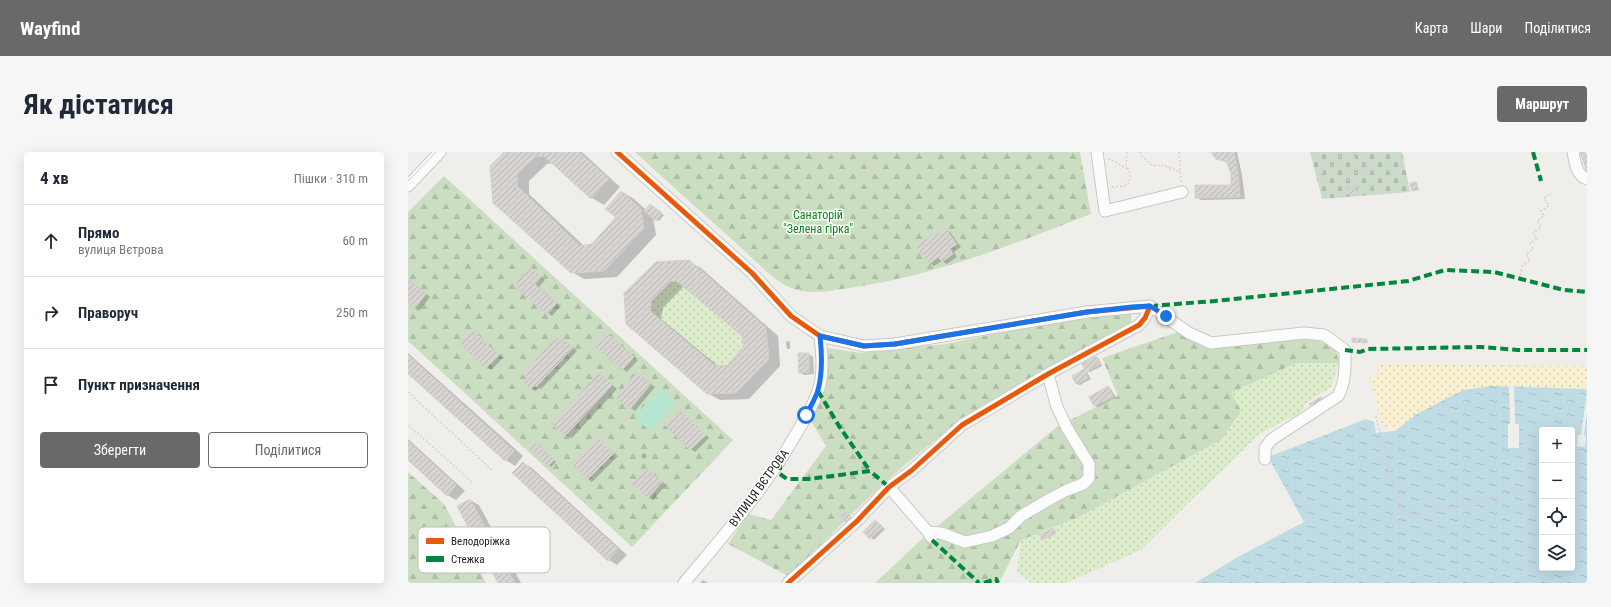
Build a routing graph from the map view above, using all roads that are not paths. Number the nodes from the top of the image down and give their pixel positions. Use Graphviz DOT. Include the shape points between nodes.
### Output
graph roads {
  1 [pos="440,152"];
  2 [pos="616,152"];
  3 [pos="1572,152"];
  4 [pos="1098,156"];
  5 [pos="1587,179"];
  6 [pos="408,186"];
  7 [pos="1182,192"];
  8 [pos="1150,306"];
  9 [pos="820,336"];
  10 [pos="1048,374"];
  11 [pos="1265,458"];
  12 [pos="889,487"];
  13 [pos="684,583"];
  14 [pos="788,583"];
  1 -- 6 [label="street"];
  2 -- 9 [label="street" via="752,273 791,316"];
  3 -- 5 [label="street" via="1578,173"];
  4 -- 7 [label="street" via="1105,211"];
  8 -- 9 [label="street" via="1087,312 895,344 864,346"];
  8 -- 10 [label="street" via="1145,318 1138,325"];
  8 -- 11 [label="street" via="1189,333 1211,343 1304,333 1324,335 1345,350 1345,376 1338,396 1271,440 1265,448"];
  9 -- 13 [label="street, ВУЛИЦЯ ВЄТРОВА" via="821,377 818,391 806,415 780,462 740,516"];
  10 -- 12 [label="street" via="962,425 911,471"];
  10 -- 12 [label="street" via="1057,407 1089,464 1089,478 1084,484 1067,490 1021,516 1009,528 992,536 965,542 941,533 930,536"];
  12 -- 14 [label="street" via="857,521"];
}
